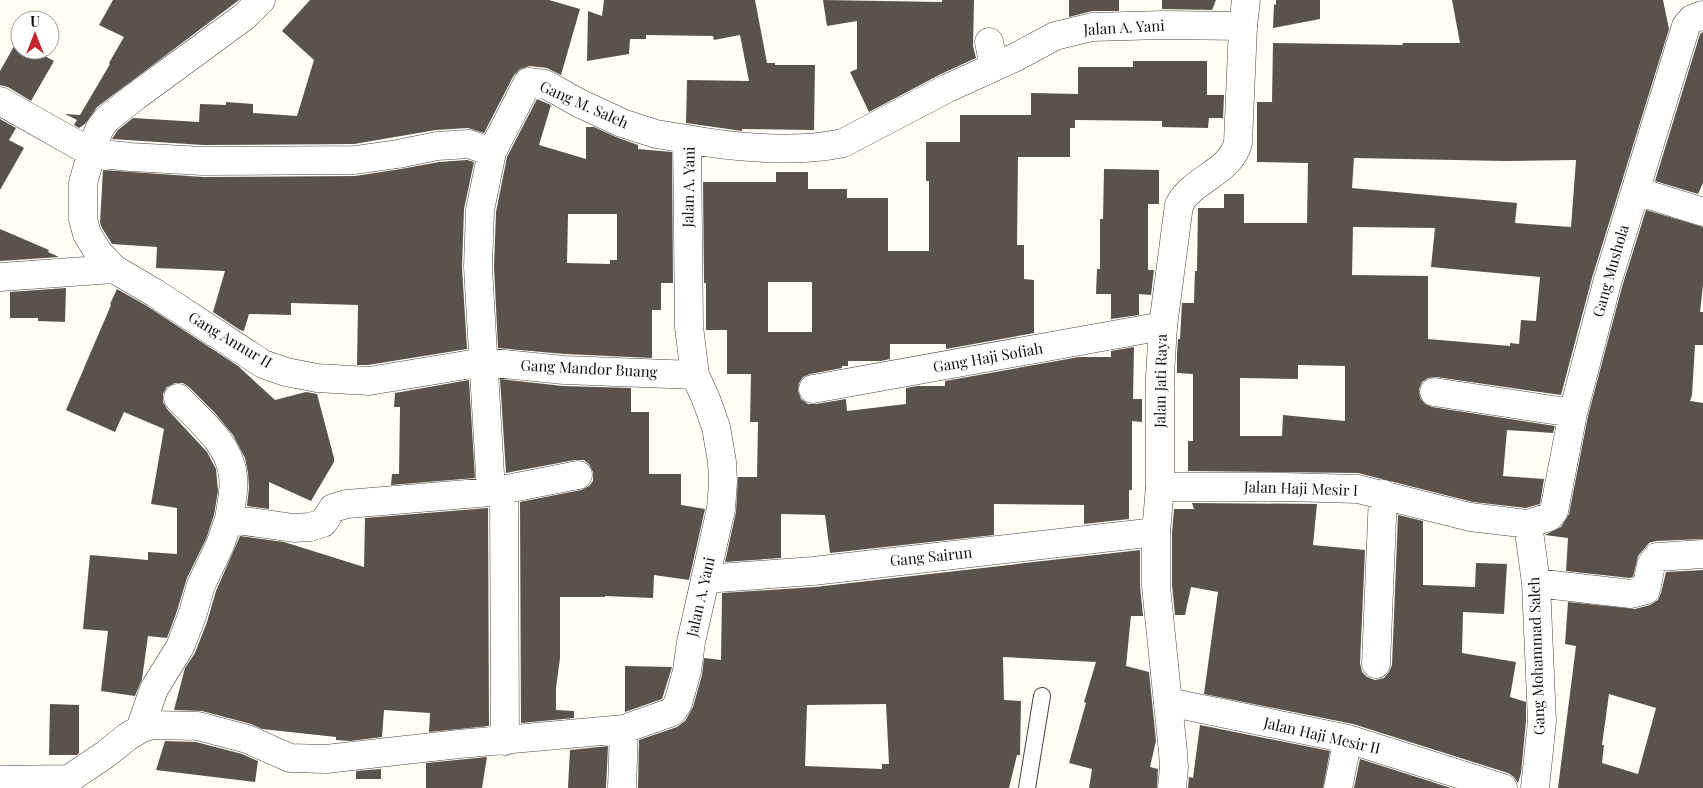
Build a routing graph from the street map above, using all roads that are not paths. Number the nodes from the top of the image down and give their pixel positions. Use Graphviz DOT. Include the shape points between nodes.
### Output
graph roads {
  1 [pos="261,0"];
  2 [pos="1244,13"];
  3 [pos="1703,15"];
  4 [pos="0,101"];
  5 [pos="687,139"];
  6 [pos="492,152"];
  7 [pos="92,153"];
  8 [pos="1636,191"];
  9 [pos="1703,212"];
  10 [pos="114,269"];
  11 [pos="0,277"];
  12 [pos="1163,326"];
  13 [pos="484,362"];
  14 [pos="695,375"];
  15 [pos="813,389"];
  16 [pos="1434,392"];
  17 [pos="178,398"];
  18 [pos="1573,413"];
  19 [pos="578,475"];
  20 [pos="1160,487"];
  21 [pos="497,491"];
  22 [pos="1383,494"];
  23 [pos="230,519"];
  24 [pos="1528,524"];
  25 [pos="1156,532"];
  26 [pos="1703,554"];
  27 [pos="705,579"];
  28 [pos="1536,583"];
  29 [pos="1376,664"];
  30 [pos="1042,696"];
  31 [pos="1168,702"];
  32 [pos="140,729"];
  33 [pos="624,729"];
  34 [pos="1348,739"];
  35 [pos="505,741"];
  36 [pos="0,780"];
  37 [pos="622,788"];
  38 [pos="1027,788"];
  39 [pos="1172,788"];
  40 [pos="1338,788"];
  41 [pos="1502,788"];
  42 [pos="1535,788"];
  1 -- 7 [label="street, Gang Annur II" via="107,119 96,137"];
  2 -- 5 [label="street, Jalan A. Yani" via="1163,25 1092,26 992,55 948,88 843,143 767,147 711,144"];
  2 -- 12 [label="street, Jalan Jati Raya" via="1238,143 1231,159 1184,196 1179,205"];
  3 -- 8 [label="street, Gang Mushola" via="1692,19 1686,26"];
  4 -- 7 [label="street"];
  5 -- 6 [label="street, Gang M. Saleh" via="656,134 622,122 546,84 528,82"];
  5 -- 14 [label="street, Jalan A. Yani" via="689,327"];
  6 -- 7 [label="street" via="469,144 355,160 247,162 203,162"];
  6 -- 13 [label="street" via="480,210 478,257"];
  7 -- 10 [label="street, Gang Annur II" via="83,183 83,219 87,234 98,252"];
  8 -- 9 [label="street"];
  8 -- 18 [label="street, Gang Mushola" via="1607,283"];
  10 -- 11 [label="street"];
  10 -- 13 [label="street, Gang Annur II" via="263,364 286,372 317,378 369,381"];
  12 -- 15 [label="street, Gang Haji Sofiah"];
  12 -- 20 [label="street, Jalan Jati Raya"];
  13 -- 14 [label="street, Gang Mandor Buang" via="564,370"];
  13 -- 21 [label="street"];
  14 -- 27 [label="street, Jalan A. Yani" via="716,427 723,482 721,509"];
  16 -- 18 [label="street"];
  17 -- 23 [label="street" via="226,452 234,482"];
  18 -- 24 [label="street, Gang Mushola" via="1554,511 1549,518"];
  19 -- 21 [label="street"];
  20 -- 22 [label="street, Jalan Haji Mesir I" via="1331,487"];
  20 -- 25 [label="street, Jalan Jati Raya"];
  21 -- 23 [label="street" via="347,504 333,508 323,523 310,527 294,528"];
  21 -- 35 [label="street"];
  22 -- 24 [label="street, Jalan Haji Mesir I" via="1470,517"];
  22 -- 29 [label="street"];
  23 -- 32 [label="street" via="201,585 180,647 154,689"];
  24 -- 28 [label="street, Gang Mohammad Saleh"];
  25 -- 27 [label="street, Gang Sairun"];
  25 -- 31 [label="street, Jalan Jati Raya" via="1156,586"];
  26 -- 28 [label="street" via="1657,557 1651,565 1646,590 1631,594"];
  27 -- 33 [label="street, Jalan A. Yani" via="678,703 672,712"];
  28 -- 42 [label="street, Gang Mohammad Saleh" via="1542,721"];
  30 -- 38 [label="lane"];
  31 -- 34 [label="street, Jalan Haji Mesir II"];
  31 -- 39 [label="street, Jalan Jati Raya" via="1174,767"];
  32 -- 35 [label="street" via="152,725 198,726 247,739 290,758 326,759"];
  32 -- 36 [label="street" via="69,779"];
  33 -- 35 [label="street"];
  33 -- 37 [label="street"];
  34 -- 40 [label="street"];
  34 -- 41 [label="street, Jalan Haji Mesir II"];
}
